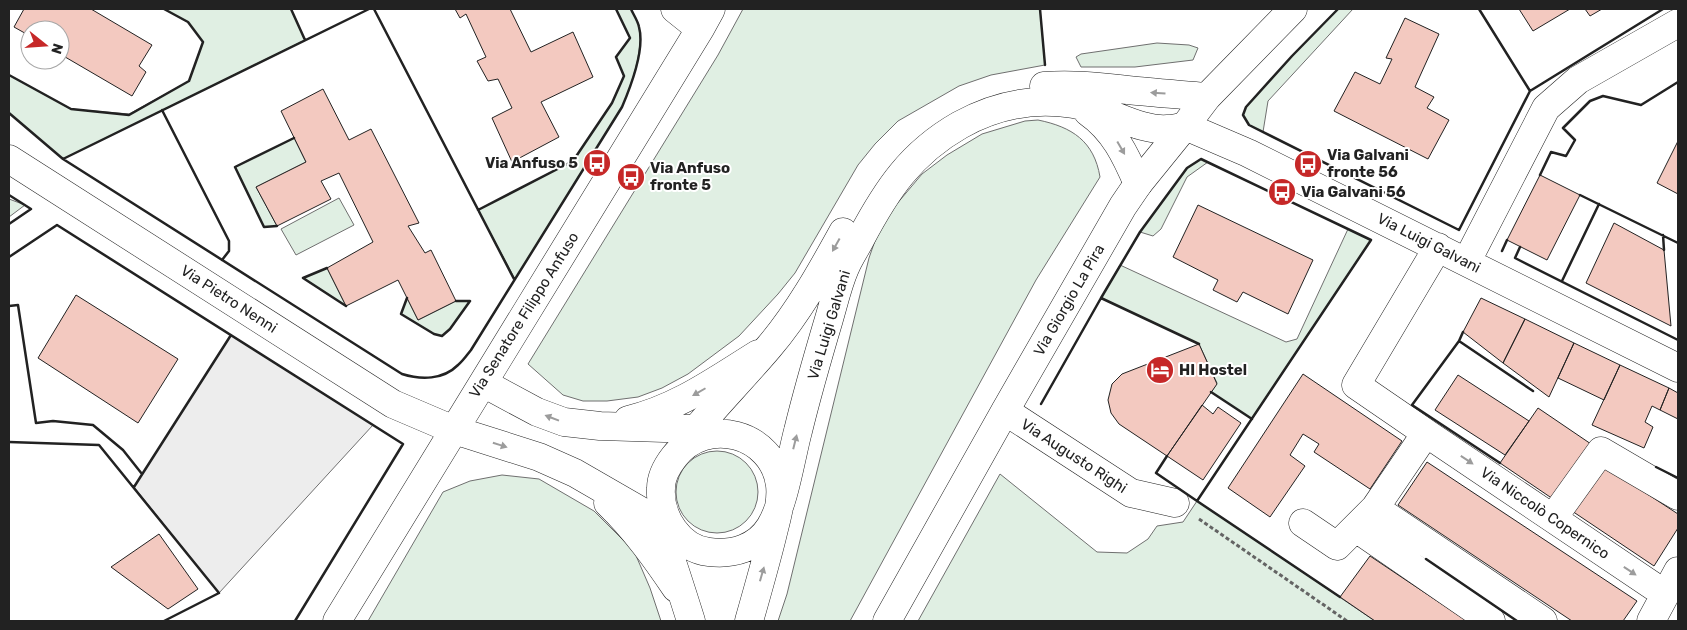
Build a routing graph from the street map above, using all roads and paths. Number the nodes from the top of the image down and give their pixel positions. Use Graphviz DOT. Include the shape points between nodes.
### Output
graph roads {
  1 [pos="675,9"];
  2 [pos="1293,9"];
  3 [pos="706,19"];
  4 [pos="1678,23"];
  5 [pos="1207,97"];
  6 [pos="1074,103"];
  7 [pos="1185,126"];
  8 [pos="9,159"];
  9 [pos="1138,184"];
  10 [pos="1438,247"];
  11 [pos="1466,261"];
  12 [pos="770,346"];
  13 [pos="1678,368"];
  14 [pos="483,382"];
  15 [pos="1005,411"];
  16 [pos="600,426"];
  17 [pos="454,430"];
  18 [pos="1426,433"];
  19 [pos="698,437"];
  20 [pos="575,473"];
  21 [pos="1678,496"];
  22 [pos="1175,503"];
  23 [pos="779,507"];
  24 [pos="1375,508"];
  25 [pos="1552,518"];
  26 [pos="1303,523"];
  27 [pos="665,525"];
  28 [pos="1356,528"];
  29 [pos="1671,582"];
  30 [pos="687,610"];
  31 [pos="337,621"];
  32 [pos="749,621"];
  33 [pos="887,621"];
  34 [pos="1346,621"];
  35 [pos="1491,621"];
  36 [pos="1542,621"];
  37 [pos="1651,621"];
  1 -- 3 [label="street"];
  2 -- 5 [label="street, Via Giorgio La Pira"];
  3 -- 14 [label="street, Via Senatore Filippo Anfuso"];
  4 -- 11 [label="street" via="1578,80 1546,108"];
  5 -- 7 [label="street, Via Giorgio La Pira"];
  5 -- 12 [label="street, Via Luigi Galvani, one-way" via="1076,85 1036,86 1011,90 972,104 934,123 883,170 869,189 826,264"];
  6 -- 7 [label="street, Via Luigi Galvani" via="1150,128"];
  6 -- 9 [label="street, one-way" via="1100,120 1114,136"];
  23 -- 6 [label="street, Via Luigi Galvani, one-way" via="806,398 844,270 881,201 905,169 929,147 960,126 996,109 1026,102"];
  7 -- 9 [label="street, Via Giorgio La Pira"];
  7 -- 10 [label="street, Via Luigi Galvani" via="1248,153"];
  8 -- 17 [label="street, Via Pietro Nenni" via="393,404"];
  9 -- 15 [label="street, Via Giorgio La Pira"];
  10 -- 11 [label="street, Via Luigi Galvani"];
  10 -- 18 [label="street, Via Niccolò Copernico" via="1356,385"];
  11 -- 13 [label="street, Via Luigi Galvani"];
  12 -- 16 [label="street, one-way" via="698,393 632,420"];
  12 -- 19 [label="street, Via Luigi Galvani"];
  16 -- 14 [label="street, one-way" via="564,422 538,412"];
  14 -- 17 [label="street, Via Senatore Filippo Anfuso"];
  15 -- 22 [label="street, Via Augusto Righi" via="1131,493"];
  15 -- 33 [label="street, Via Giorgio La Pira"];
  16 -- 19 [label="street"];
  17 -- 20 [label="street, Via Pietro Nenni, one-way" via="539,457"];
  17 -- 31 [label="street, Via Senatore Filippo Anfuso"];
  18 -- 24 [label="street"];
  18 -- 25 [label="street, Via Niccolò Copernico, one-way"];
  19 -- 23 [label="street" via="735,434 766,454 776,470 780,487"];
  19 -- 27 [label="street" via="667,466 661,487"];
  20 -- 27 [label="street"];
  20 -- 30 [label="street" via="627,521 650,550"];
  21 -- 25 [label="street" via="1601,451"];
  22 -- 34 [label="path"];
  23 -- 27 [label="street" via="770,527 759,540 742,550 723,554 703,551 686,543"];
  32 -- 23 [label="street, one-way"];
  24 -- 28 [label="street"];
  24 -- 36 [label="street"];
  25 -- 29 [label="street, Via Niccolò Copernico, one-way"];
  26 -- 28 [label="street" via="1337,546"];
  27 -- 30 [label="street" via="664,544"];
  28 -- 35 [label="street"];
  29 -- 37 [label="street"];
}
